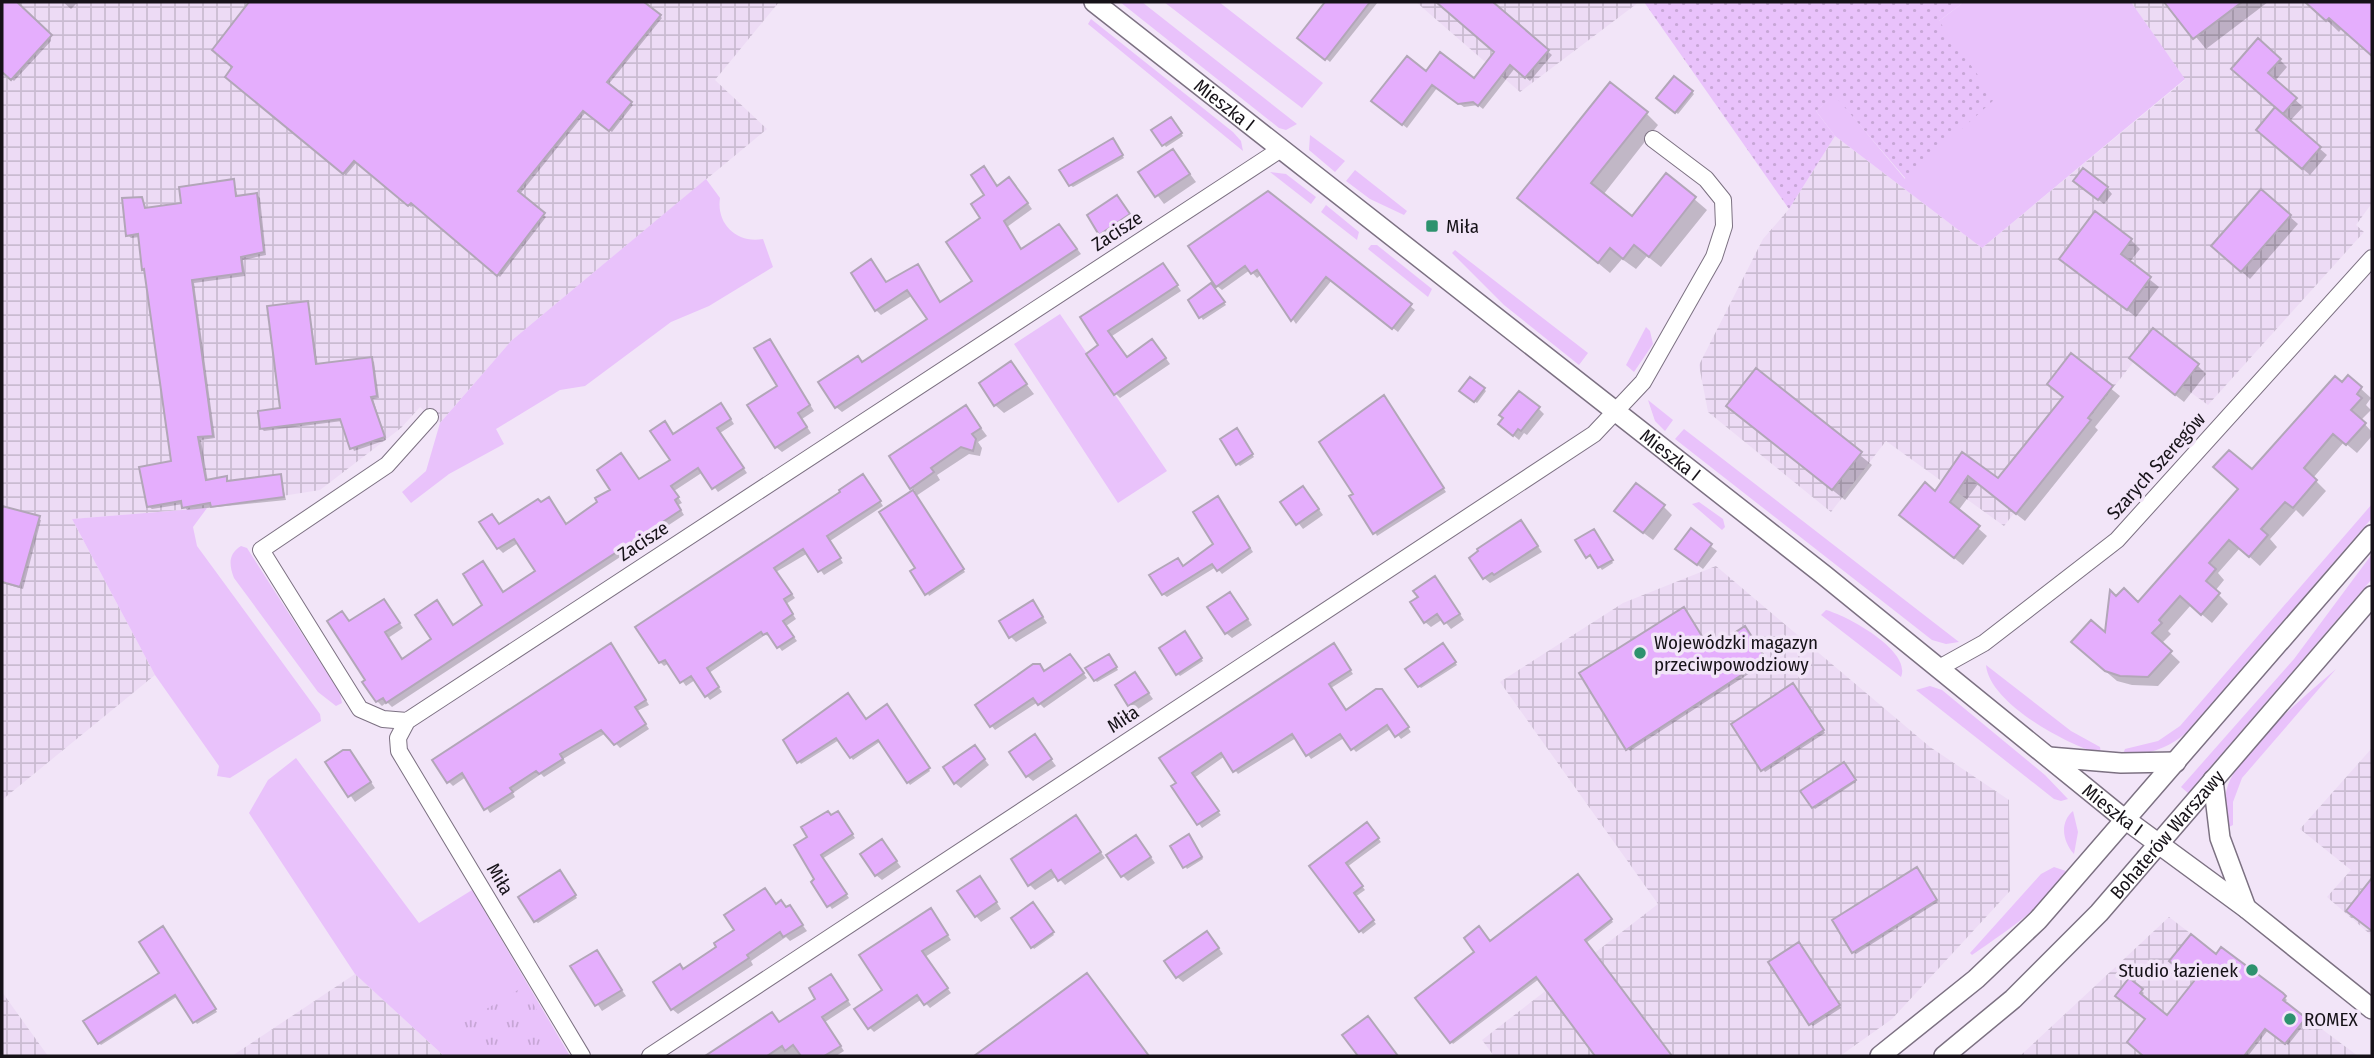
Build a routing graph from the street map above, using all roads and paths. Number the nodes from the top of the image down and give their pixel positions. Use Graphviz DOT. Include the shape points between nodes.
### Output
graph roads {
  1 [pos="1094,2"];
  2 [pos="1653,139"];
  3 [pos="1281,149"];
  4 [pos="2372,257"];
  5 [pos="1616,414"];
  6 [pos="430,417"];
  7 [pos="2372,535"];
  8 [pos="2372,596"];
  9 [pos="1939,668"];
  10 [pos="407,721"];
  11 [pos="2049,757"];
  12 [pos="2176,762"];
  13 [pos="2213,780"];
  14 [pos="2126,820"];
  15 [pos="2158,844"];
  16 [pos="2246,908"];
  17 [pos="2372,1009"];
  18 [pos="582,1056"];
  19 [pos="650,1056"];
  20 [pos="1880,1056"];
  21 [pos="1944,1056"];
  1 -- 3 [label="street, Mieszka I"];
  2 -- 5 [label="street, Miła" via="1706,179 1723,200 1724,226 1714,257 1643,382"];
  3 -- 5 [label="street, Mieszka I"];
  3 -- 10 [label="street, Zacisze"];
  4 -- 9 [label="street, Szarych Szeregów" via="2117,540 1984,643"];
  5 -- 9 [label="street, Mieszka I"];
  5 -- 19 [label="street, Miła" via="1583,442"];
  6 -- 10 [label="street" via="387,465 261,550 360,709 383,719"];
  7 -- 12 [label="street, Bohaterów Warszawy"];
  8 -- 13 [label="street, Bohaterów Warszawy"];
  9 -- 11 [label="street, Mieszka I"];
  10 -- 18 [label="street, Miła" via="398,738 399,751"];
  11 -- 12 [label="street, Bohaterów Warszawy"];
  11 -- 14 [label="street, Mieszka I"];
  12 -- 14 [label="street, Bohaterów Warszawy"];
  13 -- 15 [label="street, Bohaterów Warszawy"];
  13 -- 16 [label="street" via="2220,838"];
  14 -- 15 [label="street, Mieszka I"];
  14 -- 20 [label="street, Bohaterów Warszawy" via="2021,937"];
  15 -- 16 [label="street, Mieszka I"];
  15 -- 21 [label="street, Bohaterów Warszawy" via="2061,954"];
  16 -- 17 [label="street, Mieszka I"];
}
